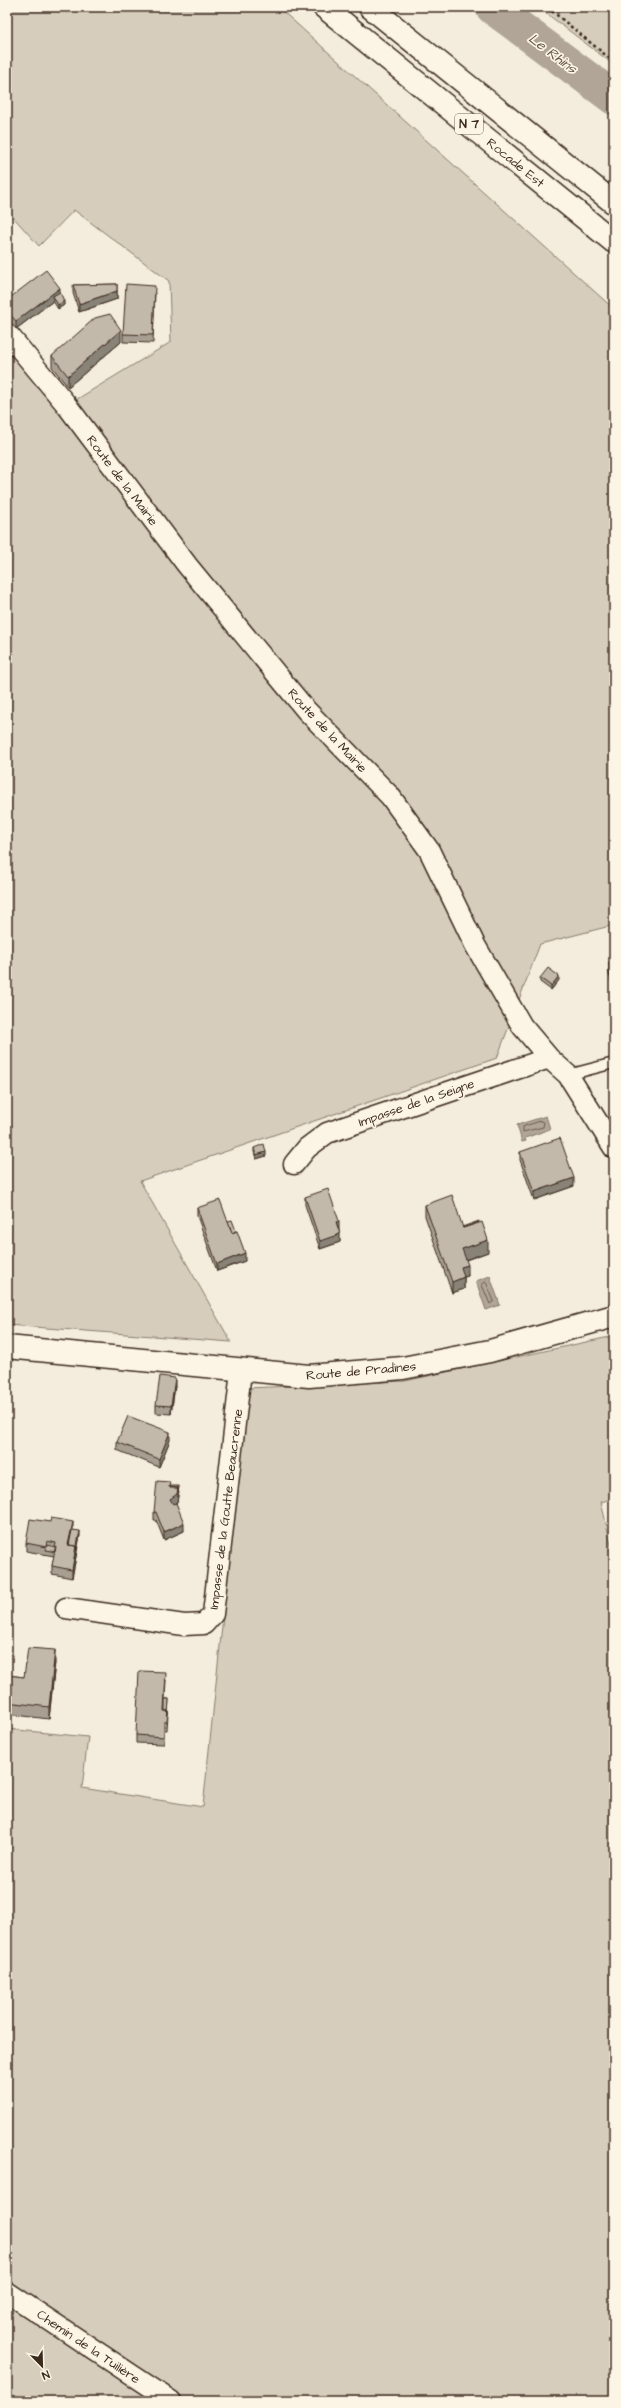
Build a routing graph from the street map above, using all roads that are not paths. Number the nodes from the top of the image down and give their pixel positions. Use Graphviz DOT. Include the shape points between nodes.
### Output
graph roads {
  1 [pos="324,7"];
  2 [pos="370,7"];
  3 [pos="614,204"];
  4 [pos="614,242"];
  5 [pos="7,333"];
  6 [pos="549,1058"];
  7 [pos="614,1063"];
  8 [pos="568,1075"];
  9 [pos="614,1148"];
  10 [pos="294,1164"];
  11 [pos="614,1316"];
  12 [pos="7,1347"];
  13 [pos="241,1371"];
  14 [pos="66,1608"];
  15 [pos="7,2292"];
  16 [pos="171,2401"];
  1 -- 4 [label="main road, Rocade Est / N 7"];
  2 -- 3 [label="main road, N 7"];
  5 -- 6 [label="street, Route de la Mairie" via="65,403 187,565 301,704 390,796 429,850 475,945 522,1026"];
  6 -- 8 [label="street, Route de la Mairie"];
  6 -- 10 [label="street, Impasse de la Seigne" via="327,1132 307,1148"];
  7 -- 8 [label="lane"];
  8 -- 9 [label="street, Route de la Mairie"];
  11 -- 13 [label="main road, Route de Pradines" via="490,1351 403,1368 309,1376"];
  12 -- 13 [label="main road, Route de Pradines"];
  13 -- 14 [label="street, Impasse de la Goutte Beaucrenne" via="213,1614 204,1624 184,1625"];
  15 -- 16 [label="street, Chemin de la Tuilière"];
}
